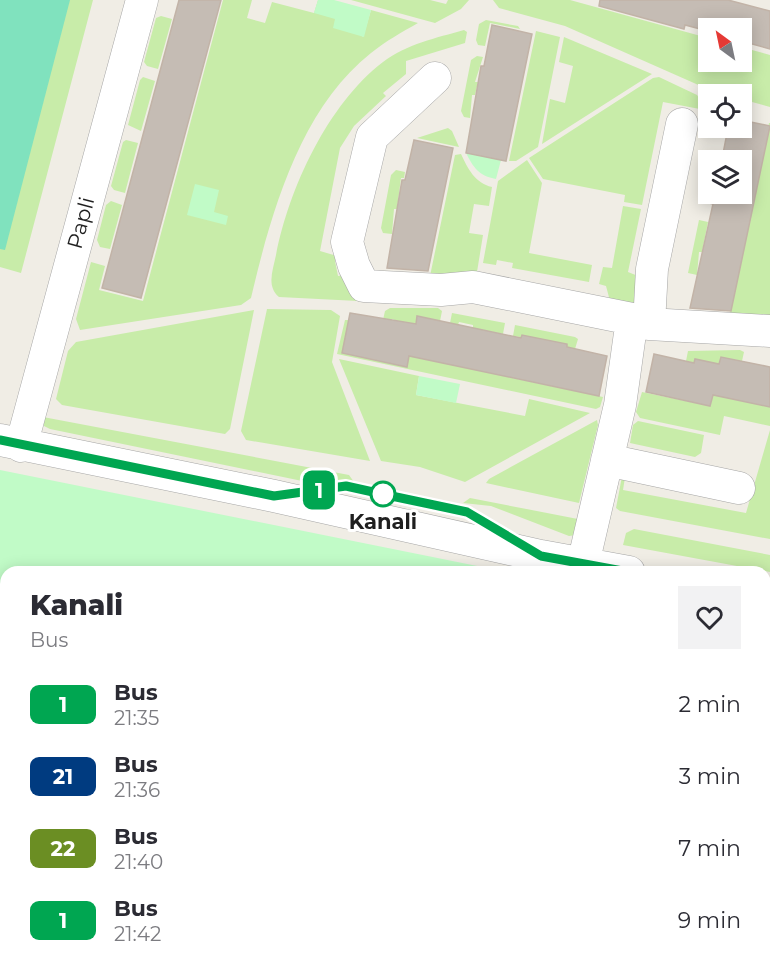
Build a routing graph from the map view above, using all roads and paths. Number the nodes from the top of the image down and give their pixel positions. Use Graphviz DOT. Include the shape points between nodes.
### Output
graph roads {
  1 [pos="142,0"];
  2 [pos="435,78"];
  3 [pos="682,124"];
  4 [pos="641,322"];
  5 [pos="770,331"];
  6 [pos="10,443"];
  7 [pos="607,460"];
  8 [pos="739,488"];
  9 [pos="583,564"];
  10 [pos="594,566"];
  1 -- 6 [label="street, Papli"];
  2 -- 4 [label="street" via="372,137 347,242 364,286 441,290 473,287"];
  3 -- 4 [label="street"];
  4 -- 5 [label="street"];
  4 -- 7 [label="street"];
  6 -- 9 [label="street"];
  7 -- 8 [label="street"];
  7 -- 9 [label="street"];
  9 -- 10 [label="street"];
}
